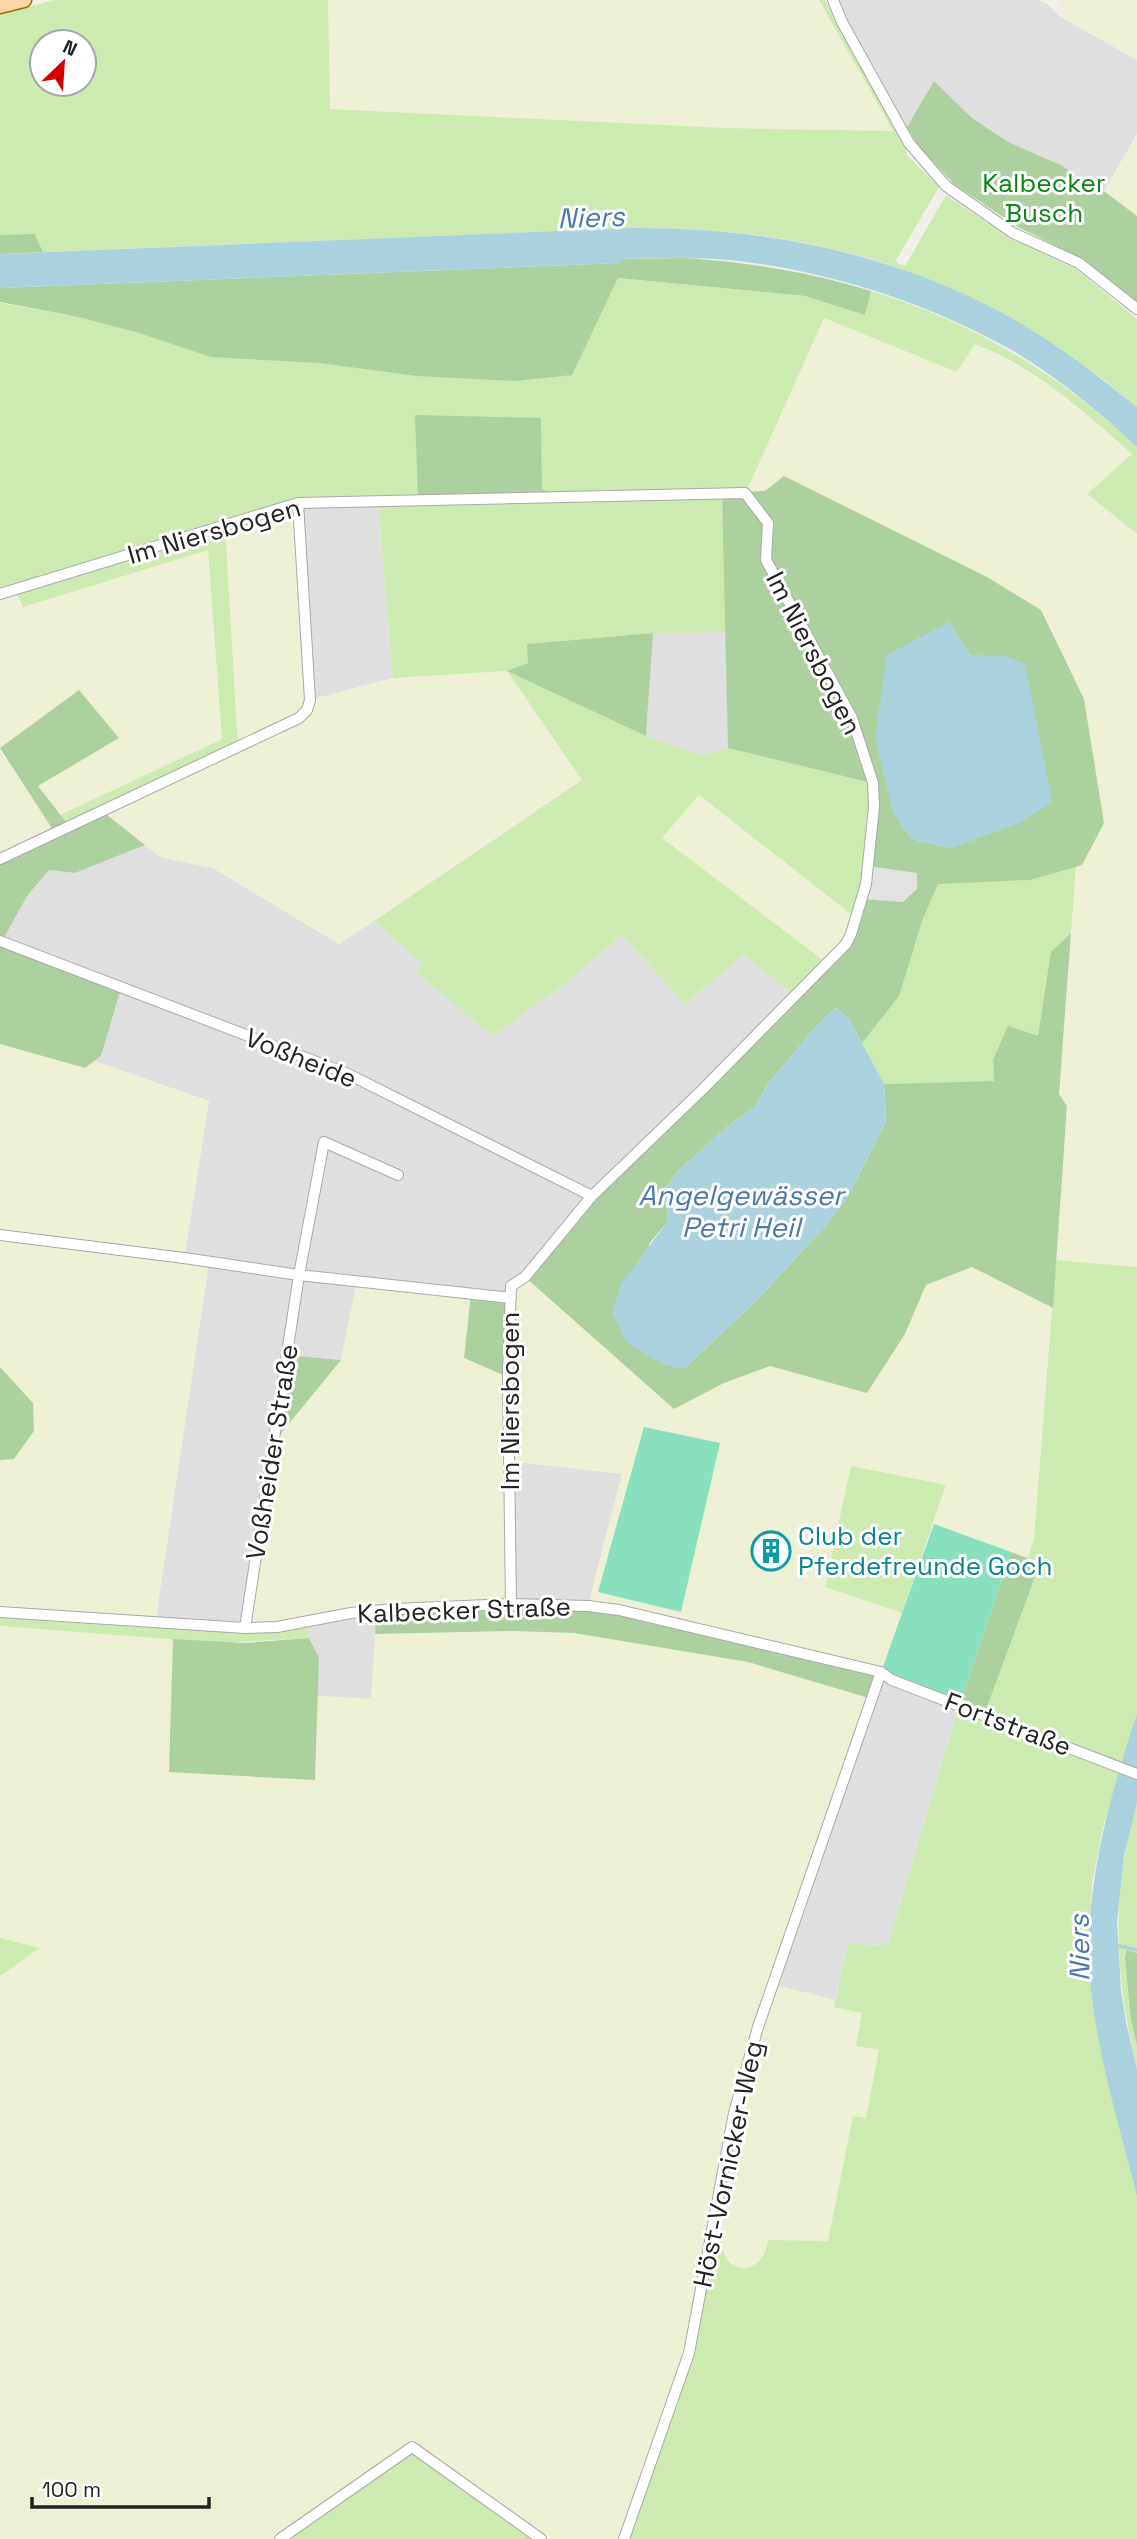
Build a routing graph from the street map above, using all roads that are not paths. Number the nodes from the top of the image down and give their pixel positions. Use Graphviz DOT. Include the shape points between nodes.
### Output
graph roads {
  1 [pos="24,0"];
  2 [pos="833,0"];
  3 [pos="0,6"];
  4 [pos="1137,309"];
  5 [pos="298,503"];
  6 [pos="0,594"];
  7 [pos="0,859"];
  8 [pos="0,941"];
  9 [pos="398,1175"];
  10 [pos="592,1196"];
  11 [pos="0,1235"];
  12 [pos="299,1275"];
  13 [pos="511,1298"];
  14 [pos="511,1604"];
  15 [pos="0,1612"];
  16 [pos="246,1628"];
  17 [pos="881,1672"];
  18 [pos="1137,1774"];
  19 [pos="280,2539"];
  20 [pos="541,2539"];
  21 [pos="624,2539"];
  1 -- 3 [label="main road"];
  2 -- 4 [label="street" via="909,143 946,186 1013,233 1079,263"];
  5 -- 6 [label="street, Im Niersbogen"];
  5 -- 7 [label="street" via="307,710 299,718"];
  5 -- 10 [label="street, Im Niersbogen" via="745,493 768,523 766,560 852,718 869,768 874,807 866,884 846,944"];
  8 -- 10 [label="street, Voßheide" via="348,1074"];
  9 -- 12 [label="street, Voßheider Straße" via="324,1142"];
  10 -- 13 [label="street, Im Niersbogen" via="525,1277 511,1286"];
  11 -- 12 [label="street"];
  12 -- 13 [label="street"];
  12 -- 16 [label="street, Voßheider Straße"];
  13 -- 14 [label="street, Im Niersbogen"];
  14 -- 16 [label="street, Kalbecker Straße" via="394,1609 276,1628"];
  14 -- 17 [label="street, Kalbecker Straße" via="619,1610"];
  15 -- 16 [label="street, Kalbecker Straße"];
  17 -- 18 [label="street, Fortstraße"];
  17 -- 21 [label="street, Höst-Vornicker-Weg" via="758,2028 734,2113 689,2353"];
  19 -- 20 [label="street" via="412,2447"];
}
